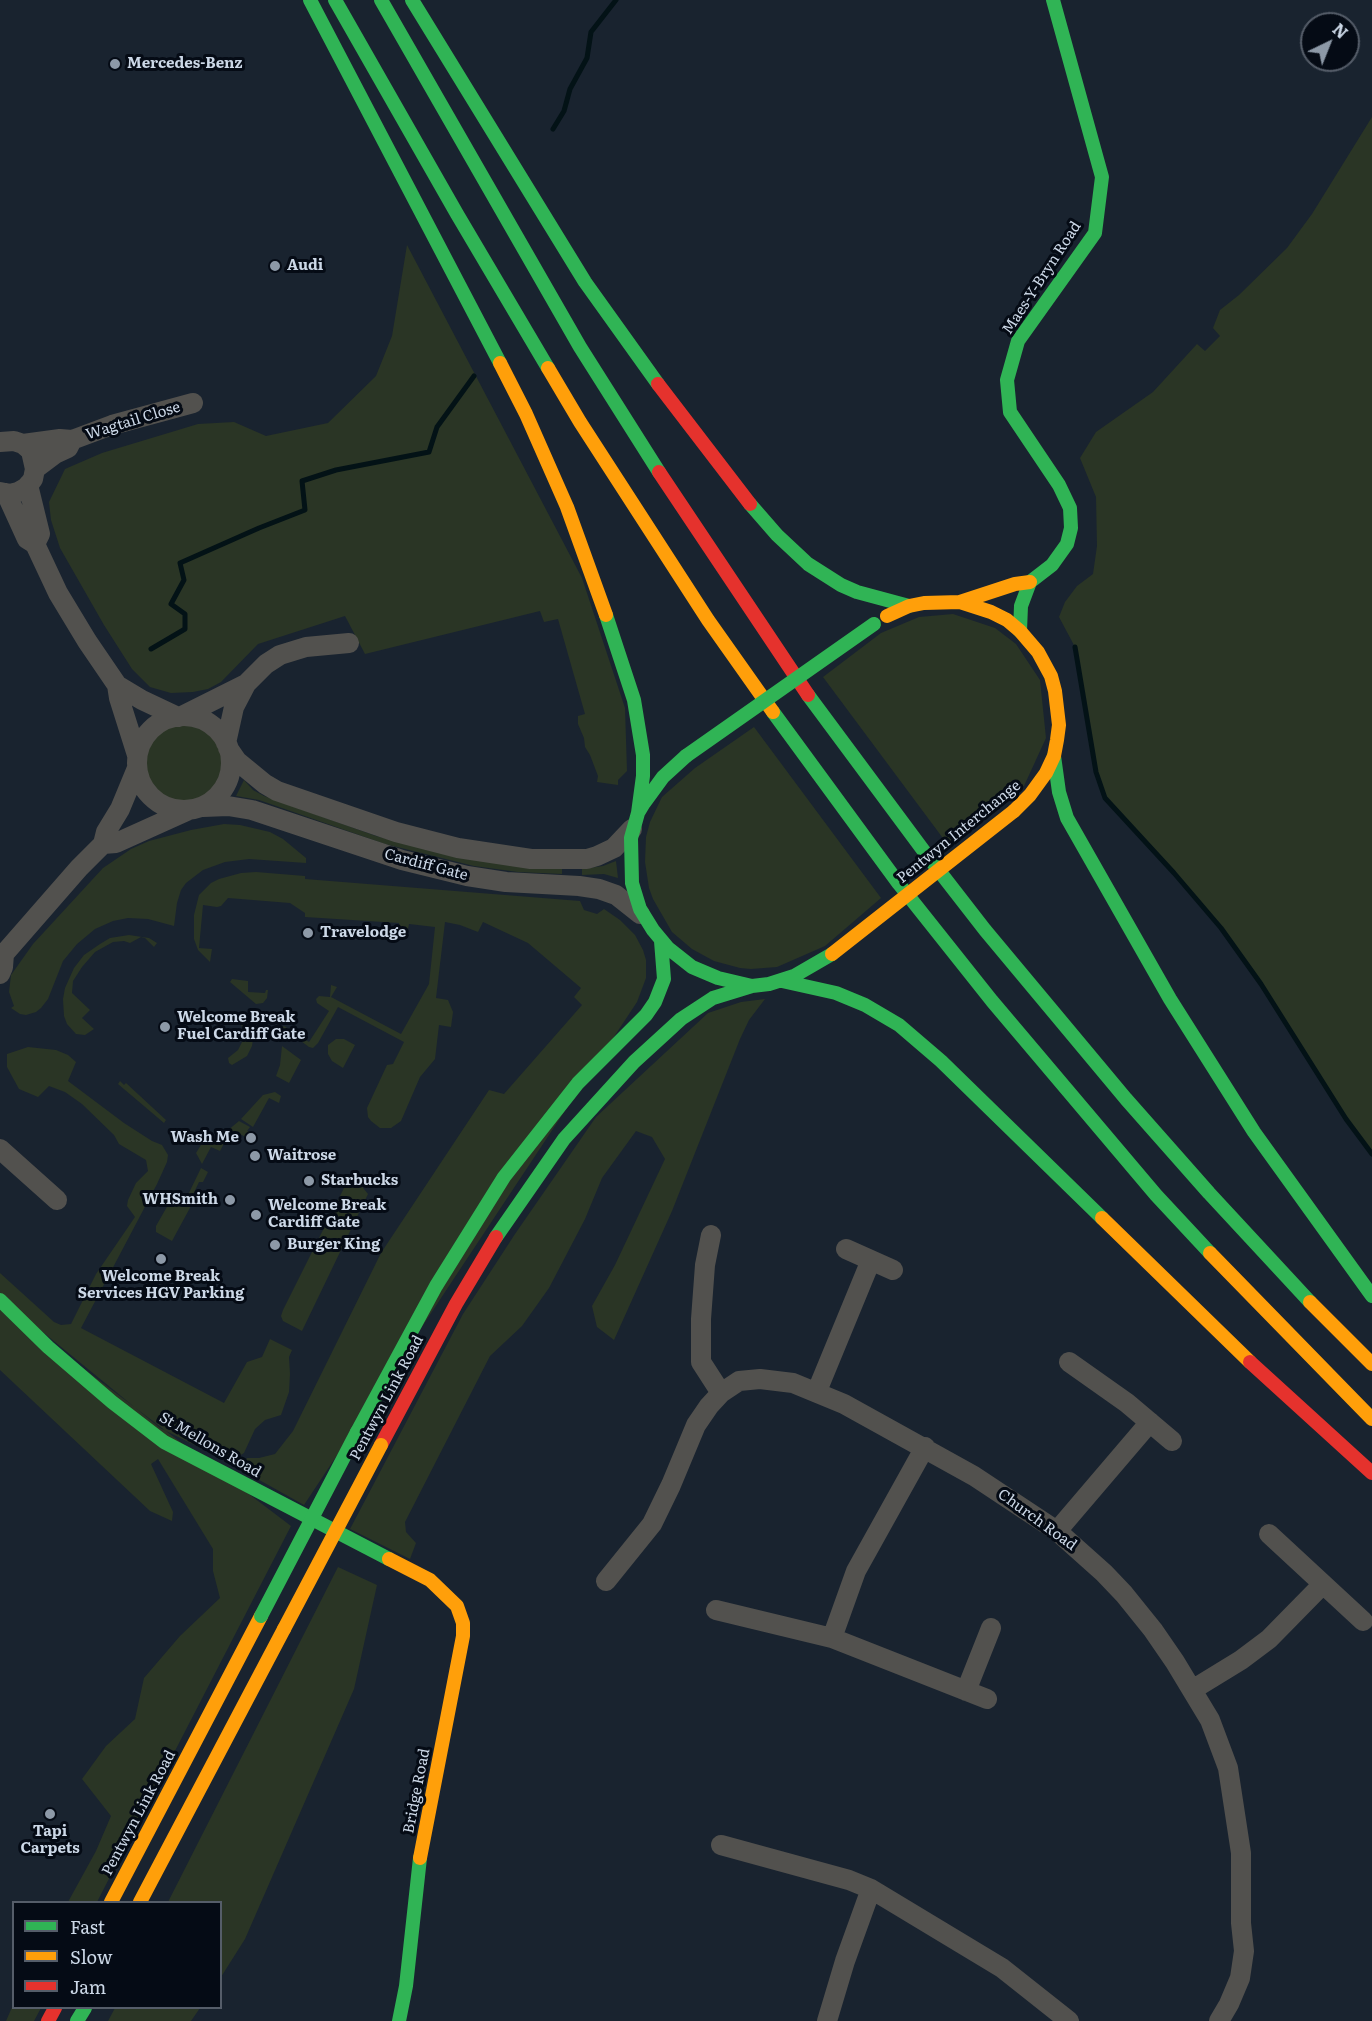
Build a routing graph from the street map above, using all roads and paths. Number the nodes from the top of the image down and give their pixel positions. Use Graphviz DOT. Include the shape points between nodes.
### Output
graph roads {
  1 [pos="310,0"];
  2 [pos="335,0"];
  3 [pos="381,0"];
  4 [pos="412,0"];
  5 [pos="1053,0"];
  6 [pos="193,403"];
  7 [pos="72,440"];
  8 [pos="7,441"];
  9 [pos="32,477"];
  10 [pos="3,493"];
  11 [pos="36,544"];
  12 [pos="1030,582"];
  13 [pos="960,602"];
  14 [pos="909,606"];
  15 [pos="1020,631"];
  16 [pos="349,643"];
  17 [pos="246,684"];
  18 [pos="117,685"];
  19 [pos="180,716"];
  20 [pos="227,745"];
  21 [pos="1053,756"];
  22 [pos="137,761"];
  23 [pos="195,809"];
  24 [pos="636,821"];
  25 [pos="103,844"];
  26 [pos="647,920"];
  27 [pos="661,941"];
  28 [pos="2,955"];
  29 [pos="0,974"];
  30 [pos="782,981"];
  31 [pos="752,986"];
  32 [pos="0,1149"];
  33 [pos="57,1204"];
  34 [pos="711,1235"];
  35 [pos="846,1249"];
  36 [pos="871,1260"];
  37 [pos="892,1270"];
  38 [pos="1372,1296"];
  39 [pos="0,1300"];
  40 [pos="1069,1362"];
  41 [pos="1372,1364"];
  42 [pos="817,1391"];
  43 [pos="721,1393"];
  44 [pos="1372,1419"];
  45 [pos="1150,1422"];
  46 [pos="1172,1442"];
  47 [pos="925,1447"];
  48 [pos="1372,1473"];
  49 [pos="1057,1531"];
  50 [pos="1269,1534"];
  51 [pos="430,1580"];
  52 [pos="606,1581"];
  53 [pos="1323,1584"];
  54 [pos="716,1610"];
  55 [pos="1364,1621"];
  56 [pos="991,1628"];
  57 [pos="832,1638"];
  58 [pos="1192,1690"];
  59 [pos="966,1691"];
  60 [pos="987,1699"];
  61 [pos="721,1845"];
  62 [pos="871,1889"];
  63 [pos="112,1901"];
  64 [pos="141,1901"];
  65 [pos="399,2021"];
  66 [pos="827,2021"];
  67 [pos="1069,2021"];
  68 [pos="1218,2021"];
  1 -- 24 [label="main road" via="526,414 567,507 634,700 643,755"];
  2 -- 44 [label="main road" via="580,422 708,621 833,796 992,1001 1156,1195"];
  3 -- 41 [label="main road" via="631,430 803,688 926,854 1096,1064 1209,1193"];
  4 -- 14 [label="main road" via="585,282 749,503 808,564 857,592"];
  5 -- 12 [label="main road, Maes-Y-Bryn Road" via="1102,177 1095,233 1018,341 1007,380 1010,412 1070,508 1067,544 1052,565"];
  6 -- 7 [label="street, Wagtail Close" via="123,421"];
  7 -- 8 [label="street, Wagtail Close"];
  7 -- 9 [label="street, Wagtail Close" via="68,448"];
  8 -- 9 [label="street" via="31,451"];
  9 -- 10 [label="street, Wagtail Close" via="18,492"];
  9 -- 11 [label="street" via="40,534"];
  10 -- 11 [label="street" via="27,539"];
  11 -- 18 [label="street" via="58,593"];
  12 -- 13 [label="main road, Maes-Y-Bryn Road"];
  12 -- 15 [label="main road" via="1021,606"];
  13 -- 14 [label="main road, Pentwyn Interchange"];
  13 -- 15 [label="main road, Pentwyn Interchange" via="991,612"];
  14 -- 24 [label="main road, Pentwyn Interchange, bridge" via="874,624 686,756 663,777"];
  15 -- 21 [label="main road, Pentwyn Interchange" via="1038,652 1055,691 1059,725"];
  16 -- 17 [label="street" via="280,654"];
  17 -- 19 [label="street"];
  17 -- 20 [label="street" via="234,707"];
  18 -- 19 [label="street"];
  18 -- 22 [label="street"];
  19 -- 20 [label="street, Cardiff Gate" via="199,718 214,727"];
  19 -- 22 [label="street, Cardiff Gate" via="163,721 150,731 141,744"];
  20 -- 23 [label="street, Cardiff Gate" via="231,761 227,782 216,798"];
  20 -- 24 [label="street, Cardiff Gate" via="237,761 277,791 396,832 458,848 531,859 587,859 614,848"];
  21 -- 30 [label="main road, Pentwyn Interchange, bridge" via="1038,786 1014,811 832,954"];
  21 -- 38 [label="main road" via="1067,818 1158,979 1254,1132"];
  22 -- 23 [label="street, Cardiff Gate" via="143,787 153,800 166,808"];
  22 -- 25 [label="street, Cardiff Gate"];
  23 -- 25 [label="street, Cardiff Gate" via="116,843"];
  23 -- 26 [label="street, Cardiff Gate" via="228,806 252,810 402,860 467,876 599,889 616,895"];
  24 -- 26 [label="main road, Pentwyn Interchange" via="630,847 631,875 636,900"];
  25 -- 28 [label="street, Cardiff Gate"];
  26 -- 27 [label="main road, Pentwyn Interchange"];
  27 -- 31 [label="main road, Pentwyn Interchange" via="698,970"];
  27 -- 63 [label="main road, Pentwyn Link Road, bridge" via="664,979 655,1002 578,1083 504,1178 436,1286"];
  28 -- 29 [label="street, Cardiff Gate"];
  30 -- 31 [label="main road, Pentwyn Interchange"];
  30 -- 48 [label="main road" via="836,993 899,1025 941,1061 1255,1367"];
  31 -- 64 [label="main road, Pentwyn Link Road, bridge" via="713,998 681,1019 634,1062 564,1139 497,1234 456,1304"];
  32 -- 33 [label="street"];
  34 -- 43 [label="street" via="705,1264 701,1362"];
  35 -- 36 [label="street"];
  36 -- 37 [label="street"];
  36 -- 42 [label="street"];
  39 -- 51 [label="main road, St Mellons Road" via="48,1347 164,1442"];
  40 -- 45 [label="street"];
  42 -- 43 [label="street, Church Road" via="760,1379 739,1382"];
  42 -- 47 [label="street, Church Road"];
  43 -- 52 [label="street, Church Road" via="696,1425 652,1524"];
  45 -- 46 [label="street"];
  45 -- 49 [label="street"];
  47 -- 49 [label="street, Church Road"];
  47 -- 57 [label="street" via="856,1570"];
  49 -- 58 [label="street, Church Road" via="1124,1594 1154,1630"];
  50 -- 53 [label="street"];
  51 -- 65 [label="main road, Bridge Road" via="458,1606 463,1636 422,1852"];
  53 -- 55 [label="street"];
  53 -- 58 [label="street" via="1269,1639"];
  54 -- 57 [label="street"];
  56 -- 59 [label="street"];
  57 -- 59 [label="street"];
  58 -- 68 [label="street, Church Road" via="1210,1720 1228,1768 1241,1853 1244,1951 1240,1978"];
  59 -- 60 [label="street"];
  61 -- 62 [label="street"];
  62 -- 66 [label="street"];
  62 -- 67 [label="street" via="1002,1968"];
}
